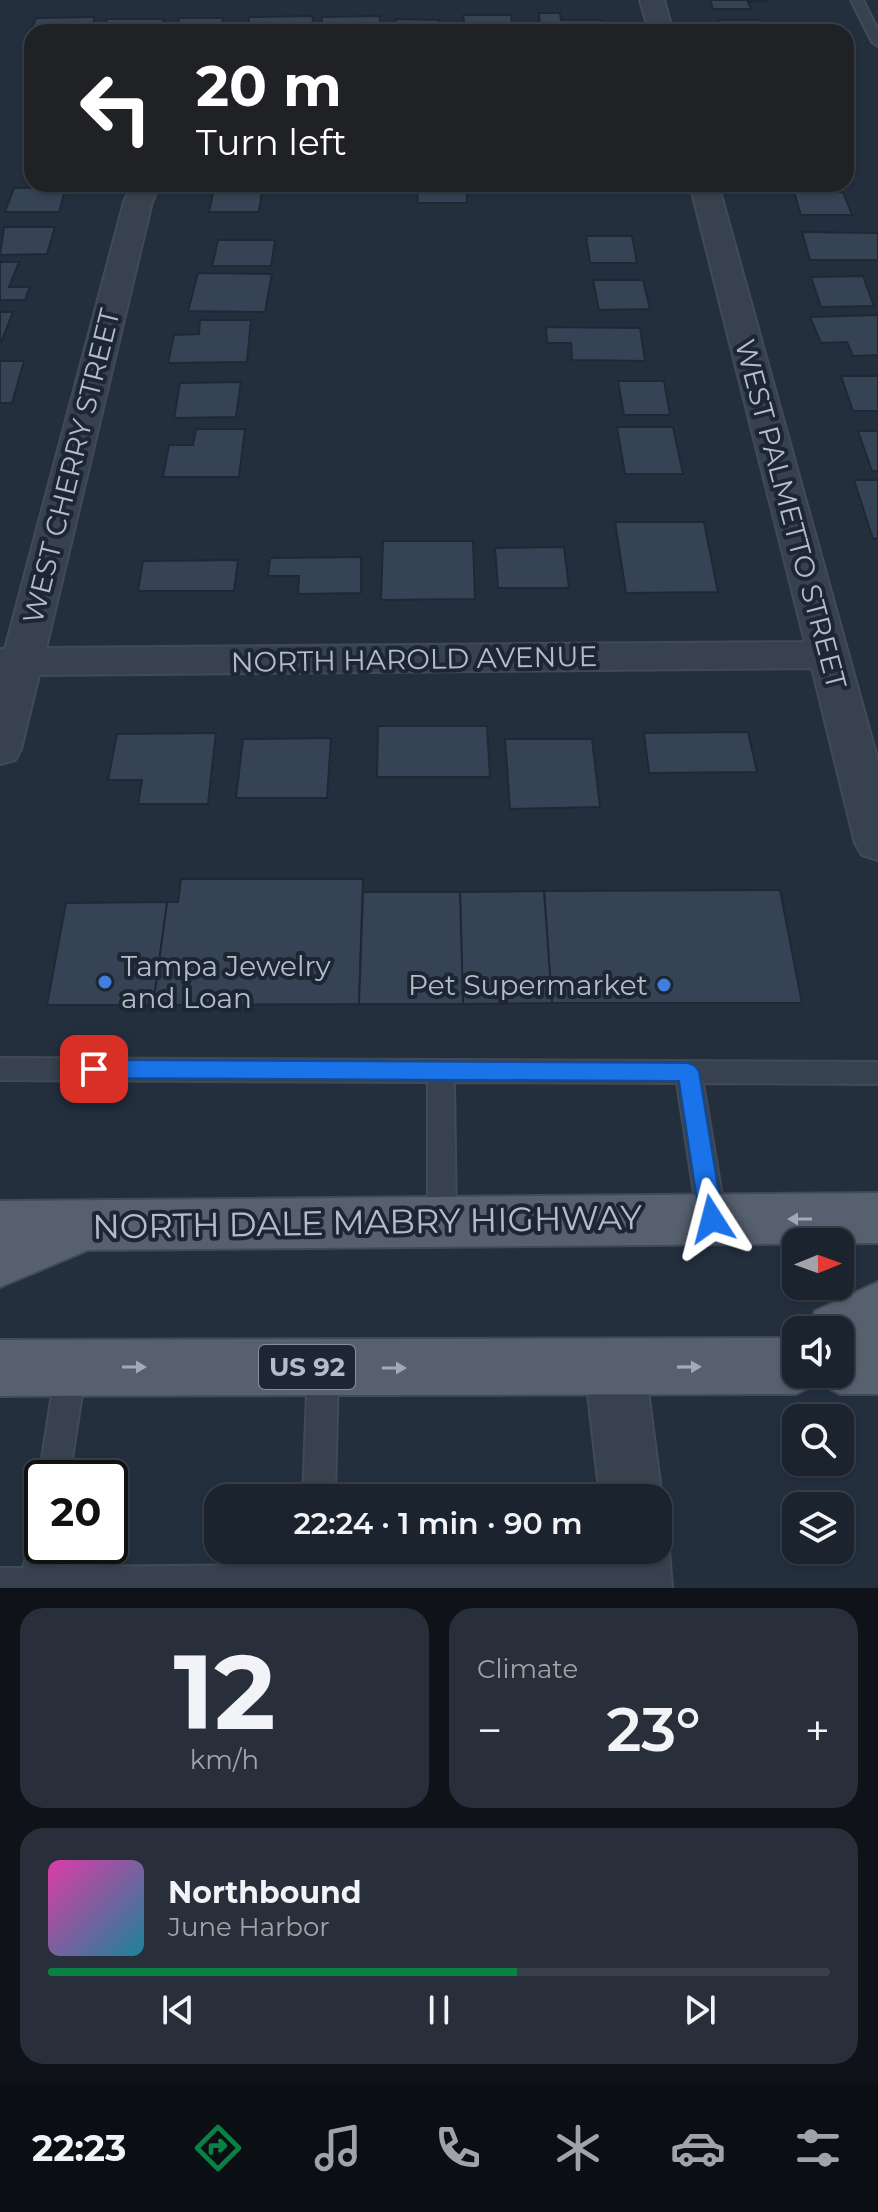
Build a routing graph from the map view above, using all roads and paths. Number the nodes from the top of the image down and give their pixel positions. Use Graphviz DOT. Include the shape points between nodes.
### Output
graph roads {
  1 [pos="652,0"];
  2 [pos="857,0"];
  3 [pos="659,24"];
  4 [pos="876,34"];
  5 [pos="142,192"];
  6 [pos="706,192"];
  7 [pos="828,655"];
  8 [pos="11,662"];
  9 [pos="0,749"];
  10 [pos="878,843"];
  11 [pos="0,1069"];
  12 [pos="441,1071"];
  13 [pos="688,1072"];
  14 [pos="878,1073"];
  15 [pos="878,1218"];
  16 [pos="712,1219"];
  17 [pos="442,1222"];
  18 [pos="92,1225"];
  19 [pos="0,1226"];
  20 [pos="0,1261"];
  21 [pos="878,1309"];
  22 [pos="854,1321"];
  23 [pos="782,1361"];
  24 [pos="854,1366"];
  25 [pos="878,1366"];
  26 [pos="71,1367"];
  27 [pos="323,1367"];
  28 [pos="0,1368"];
  29 [pos="615,1368"];
  30 [pos="57,1460"];
  31 [pos="319,1484"];
  32 [pos="629,1484"];
  33 [pos="40,1564"];
  34 [pos="317,1565"];
  35 [pos="639,1572"];
  36 [pos="0,1584"];
  37 [pos="36,1584"];
  38 [pos="108,1585"];
  1 -- 3 [label="street"];
  2 -- 4 [label="lane"];
  5 -- 8 [label="street, WEST CHERRY STREET"];
  6 -- 7 [label="street, WEST PALMETTO STREET"];
  7 -- 8 [label="street, NORTH HAROLD AVENUE"];
  7 -- 10 [label="street, WEST PALMETTO STREET"];
  8 -- 9 [label="street, WEST CHERRY STREET"];
  11 -- 12 [label="lane"];
  12 -- 13 [label="lane"];
  12 -- 17 [label="lane"];
  13 -- 14 [label="lane"];
  13 -- 16 [label="lane"];
  15 -- 16 [label="main road, NORTH DALE MABRY HIGHWAY, one-way"];
  16 -- 17 [label="main road, NORTH DALE MABRY HIGHWAY"];
  17 -- 18 [label="main road, NORTH DALE MABRY HIGHWAY"];
  18 -- 19 [label="main road, NORTH DALE MABRY HIGHWAY"];
  18 -- 20 [label="main road"];
  21 -- 22 [label="main road"];
  29 -- 23 [label="main road, US 92, one-way"];
  24 -- 25 [label="main road"];
  26 -- 27 [label="main road, US 92, one-way"];
  26 -- 28 [label="main road, US 92"];
  26 -- 30 [label="lane"];
  27 -- 29 [label="main road, US 92, one-way"];
  27 -- 31 [label="lane"];
  29 -- 32 [label="street"];
  33 -- 37 [label="lane"];
  34 -- 35 [label="lane"];
  34 -- 38 [label="lane"];
  36 -- 37 [label="lane"];
  37 -- 38 [label="lane"];
}
